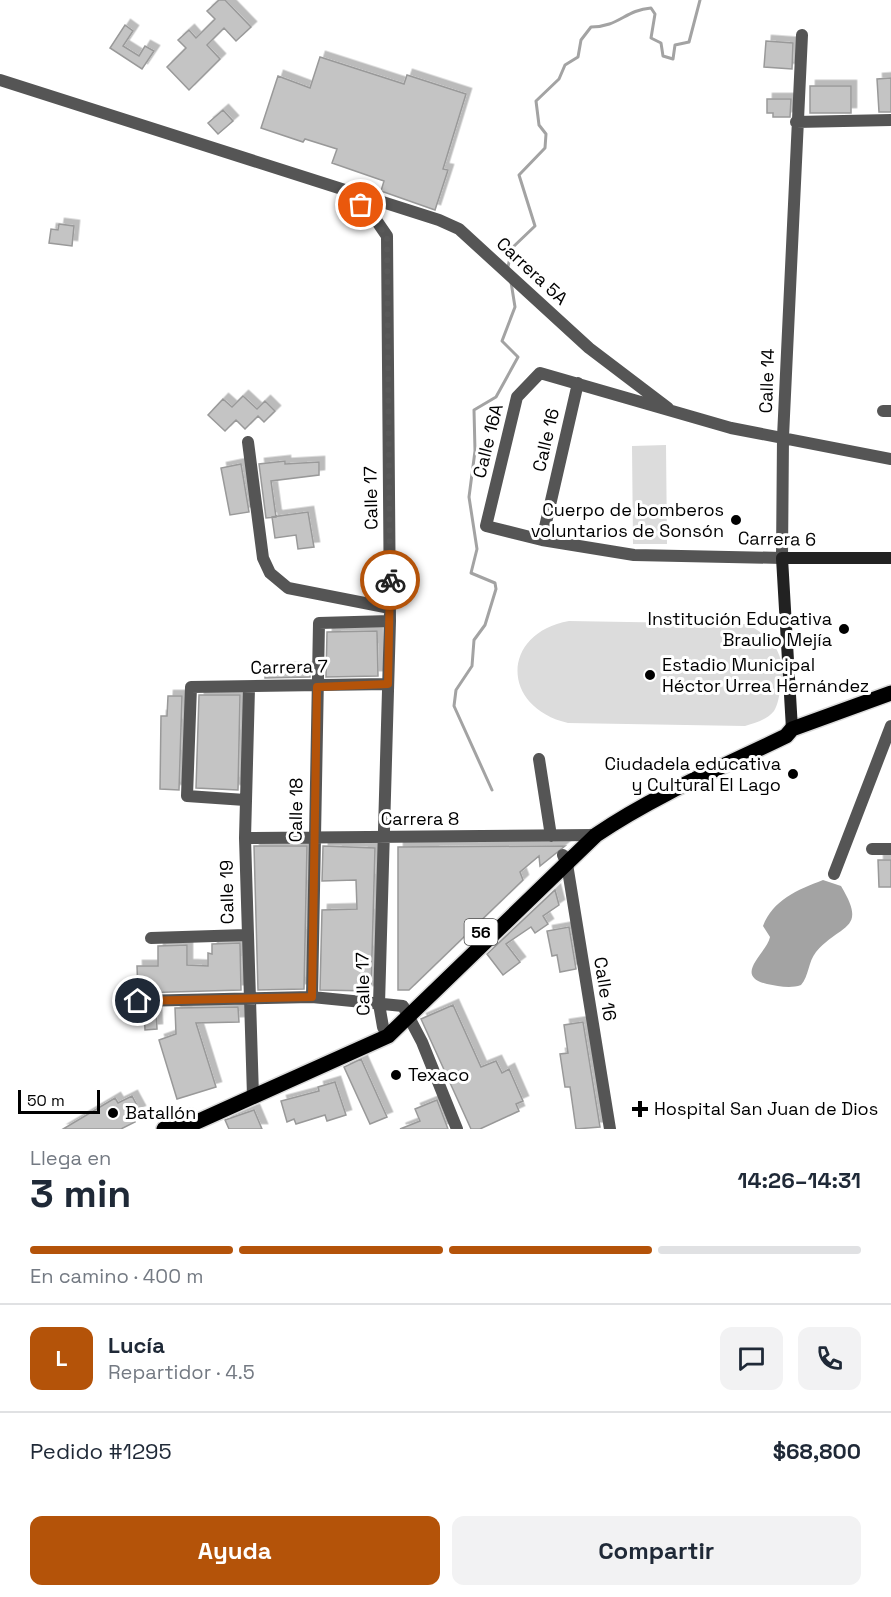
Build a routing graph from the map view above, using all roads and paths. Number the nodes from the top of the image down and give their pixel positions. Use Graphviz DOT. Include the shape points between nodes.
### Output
graph roads {
  1 [pos="802,35"];
  2 [pos="0,80"];
  3 [pos="891,120"];
  4 [pos="796,122"];
  5 [pos="345,190"];
  6 [pos="540,373"];
  7 [pos="578,383"];
  8 [pos="675,412"];
  9 [pos="783,437"];
  10 [pos="248,442"];
  11 [pos="891,459"];
  12 [pos="486,526"];
  13 [pos="542,540"];
  14 [pos="782,558"];
  15 [pos="891,558"];
  16 [pos="390,608"];
  17 [pos="390,621"];
  18 [pos="388,684"];
  19 [pos="317,687"];
  20 [pos="249,688"];
  21 [pos="891,693"];
  22 [pos="891,726"];
  23 [pos="792,729"];
  24 [pos="539,759"];
  25 [pos="245,800"];
  26 [pos="590,835"];
  27 [pos="551,836"];
  28 [pos="313,837"];
  29 [pos="383,837"];
  30 [pos="245,838"];
  31 [pos="872,849"];
  32 [pos="891,849"];
  33 [pos="565,859"];
  34 [pos="834,874"];
  35 [pos="246,935"];
  36 [pos="152,938"];
  37 [pos="248,996"];
  38 [pos="312,997"];
  39 [pos="138,1001"];
  40 [pos="379,1004"];
  41 [pos="406,1010"];
  42 [pos="385,1031"];
  43 [pos="252,1092"];
  44 [pos="164,1129"];
  45 [pos="181,1129"];
  46 [pos="457,1129"];
  47 [pos="610,1129"];
  1 -- 4 [label="street, Calle 14"];
  2 -- 5 [label="street, Carrera 5A"];
  3 -- 4 [label="street"];
  4 -- 9 [label="street, Calle 14"];
  5 -- 8 [label="street, Carrera 5A" via="459,230 589,348"];
  5 -- 16 [label="street, Calle 17" via="387,236"];
  6 -- 7 [label="street, Carrera 5A"];
  6 -- 12 [label="street, Calle 16A" via="517,397"];
  7 -- 8 [label="street, Carrera 5A"];
  7 -- 13 [label="street, Calle 16"];
  8 -- 9 [label="street, Carrera 5A"];
  9 -- 11 [label="street, Carrera 5A"];
  9 -- 14 [label="street, Calle 14"];
  10 -- 16 [label="street" via="263,558 270,573 288,588"];
  12 -- 13 [label="street, Carrera 6"];
  13 -- 14 [label="street, Carrera 6" via="634,555"];
  14 -- 15 [label="main road, Carrera 6"];
  14 -- 23 [label="main road, Calle 14"];
  16 -- 17 [label="street, Calle 17"];
  17 -- 18 [label="street, Calle 17"];
  17 -- 19 [label="street, Calle 18" via="319,623"];
  18 -- 19 [label="street, Carrera 7"];
  18 -- 29 [label="street, Calle 17"];
  19 -- 20 [label="street, Carrera 7"];
  19 -- 28 [label="street, Calle 18"];
  20 -- 25 [label="street, Calle 19"];
  20 -- 25 [label="street, Carrera 7" via="191,687 187,796"];
  21 -- 23 [label="main road, 56"];
  22 -- 34 [label="street"];
  23 -- 26 [label="main road, 56" via="783,728 658,790 605,819"];
  24 -- 27 [label="street"];
  25 -- 30 [label="street, Calle 19"];
  26 -- 27 [label="street, Carrera 8"];
  26 -- 33 [label="main road, 56"];
  27 -- 29 [label="street, Carrera 8"];
  28 -- 29 [label="street, Carrera 8"];
  28 -- 30 [label="street, Carrera 8"];
  28 -- 38 [label="street, Calle 18"];
  29 -- 40 [label="street, Calle 17"];
  30 -- 35 [label="street, Calle 19"];
  31 -- 32 [label="street"];
  33 -- 41 [label="main road, 56"];
  33 -- 47 [label="street, Calle 16"];
  35 -- 36 [label="street"];
  35 -- 37 [label="street, Calle 19"];
  37 -- 38 [label="street"];
  37 -- 39 [label="street"];
  37 -- 43 [label="street, Calle 19"];
  38 -- 40 [label="street"];
  40 -- 41 [label="street"];
  40 -- 42 [label="street, Calle 17"];
  41 -- 42 [label="main road, 56"];
  41 -- 46 [label="street"];
  42 -- 43 [label="main road, 56"];
  43 -- 44 [label="main road, 56"];
  43 -- 45 [label="main road, 56"];
}
